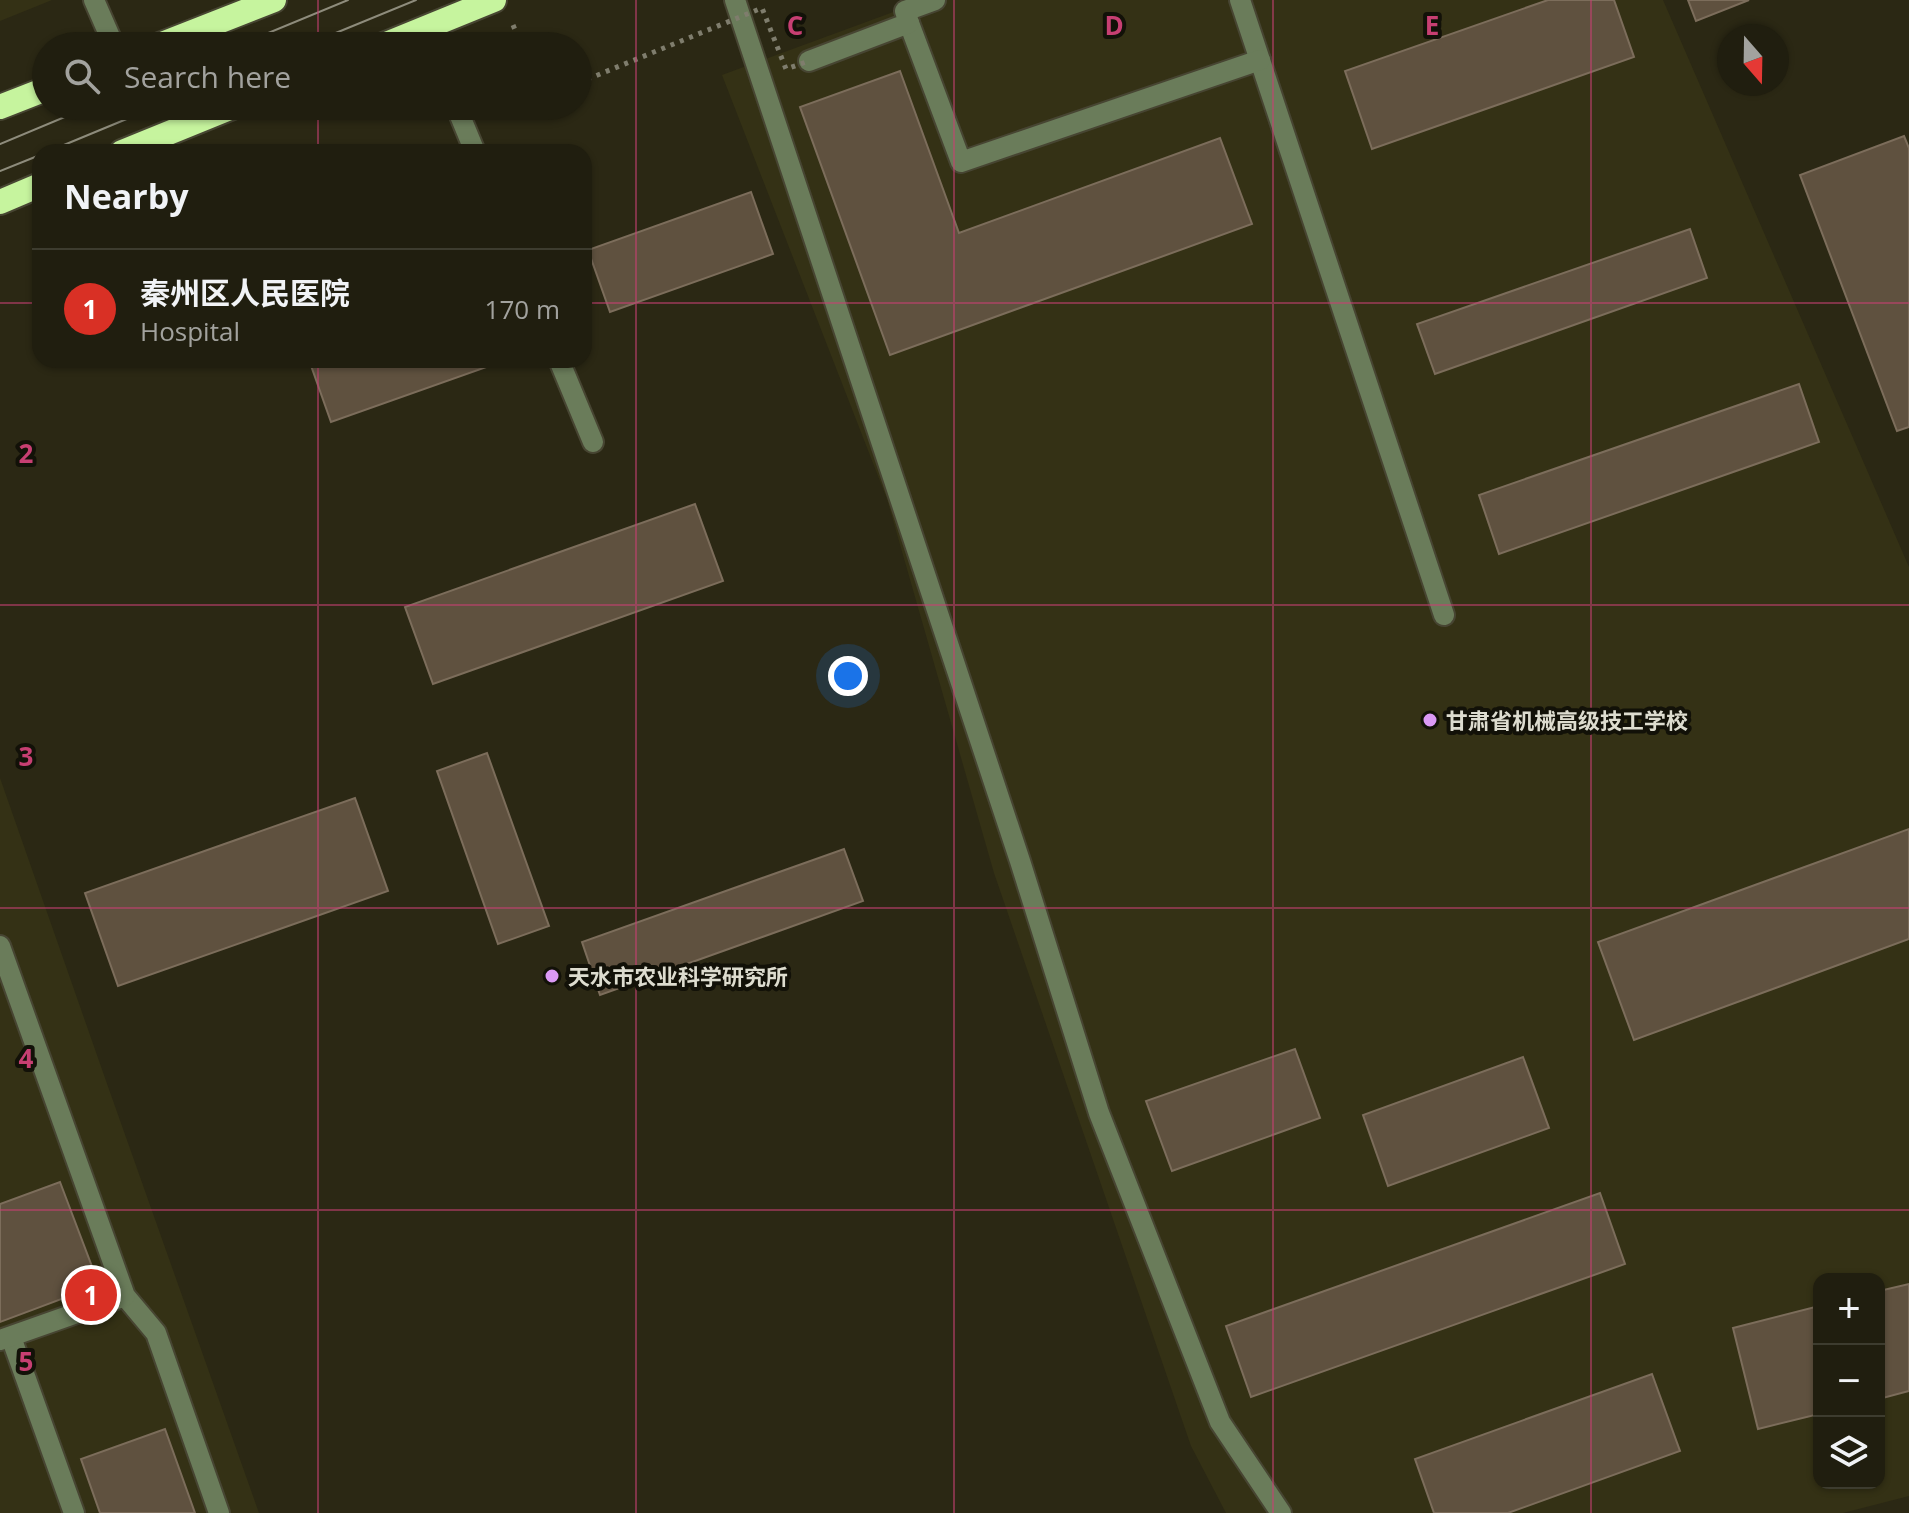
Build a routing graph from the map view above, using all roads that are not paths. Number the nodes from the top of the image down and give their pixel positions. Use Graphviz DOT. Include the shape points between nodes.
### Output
graph roads {
  1 [pos="94,0"];
  2 [pos="274,0"];
  3 [pos="494,0"];
  4 [pos="735,0"];
  5 [pos="935,0"];
  6 [pos="1240,0"];
  7 [pos="909,23"];
  8 [pos="108,32"];
  9 [pos="193,32"];
  10 [pos="437,32"];
  11 [pos="1260,60"];
  12 [pos="809,61"];
  13 [pos="32,94"];
  14 [pos="0,107"];
  15 [pos="201,120"];
  16 [pos="462,120"];
  17 [pos="142,144"];
  18 [pos="472,144"];
  19 [pos="32,188"];
  20 [pos="0,202"];
  21 [pos="562,368"];
  22 [pos="593,442"];
  23 [pos="1444,615"];
  24 [pos="0,946"];
  25 [pos="125,1296"];
  26 [pos="5,1338"];
  27 [pos="74,1513"];
  28 [pos="219,1513"];
  29 [pos="1281,1513"];
  1 -- 8 [label="lane"];
  2 -- 9 [label="highway"];
  3 -- 10 [label="highway"];
  4 -- 29 [label="lane" via="1099,1113 1220,1422"];
  5 -- 7 [label="lane" via="905,11"];
  6 -- 11 [label="lane"];
  7 -- 11 [label="lane" via="961,162"];
  7 -- 12 [label="lane"];
  11 -- 23 [label="lane"];
  13 -- 14 [label="highway"];
  15 -- 17 [label="highway"];
  16 -- 18 [label="lane"];
  19 -- 20 [label="highway"];
  21 -- 22 [label="lane"];
  24 -- 25 [label="lane"];
  25 -- 26 [label="lane"];
  25 -- 28 [label="lane" via="156,1333"];
  26 -- 27 [label="lane"];
}
